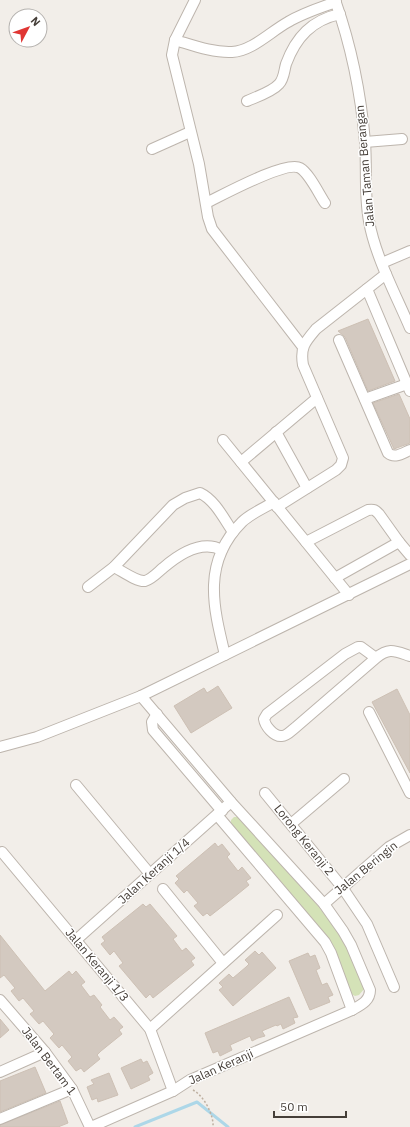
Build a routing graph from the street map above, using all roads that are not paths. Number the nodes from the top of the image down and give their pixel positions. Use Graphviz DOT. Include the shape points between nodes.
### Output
graph roads {
  1 [pos="195,0"];
  2 [pos="335,1"];
  3 [pos="340,14"];
  4 [pos="175,40"];
  5 [pos="247,101"];
  6 [pos="190,132"];
  7 [pos="402,139"];
  8 [pos="365,142"];
  9 [pos="152,149"];
  10 [pos="206,203"];
  11 [pos="325,203"];
  12 [pos="410,251"];
  13 [pos="382,263"];
  14 [pos="386,274"];
  15 [pos="367,289"];
  16 [pos="410,328"];
  17 [pos="340,340"];
  18 [pos="303,347"];
  19 [pos="409,388"];
  20 [pos="317,398"];
  21 [pos="365,399"];
  22 [pos="276,432"];
  23 [pos="223,440"];
  24 [pos="410,450"];
  25 [pos="241,462"];
  26 [pos="307,488"];
  27 [pos="275,504"];
  28 [pos="233,532"];
  29 [pos="306,542"];
  30 [pos="399,542"];
  31 [pos="222,550"];
  32 [pos="410,555"];
  33 [pos="410,564"];
  34 [pos="114,567"];
  35 [pos="335,578"];
  36 [pos="88,587"];
  37 [pos="349,595"];
  38 [pos="225,655"];
  39 [pos="410,656"];
  40 [pos="376,658"];
  41 [pos="141,696"];
  42 [pos="369,712"];
  43 [pos="156,714"];
  44 [pos="0,747"];
  45 [pos="344,779"];
  46 [pos="76,785"];
  47 [pos="265,793"];
  48 [pos="410,793"];
  49 [pos="231,802"];
  50 [pos="219,813"];
  51 [pos="291,824"];
  52 [pos="410,835"];
  53 [pos="2,852"];
  54 [pos="150,874"];
  55 [pos="342,887"];
  56 [pos="163,889"];
  57 [pos="324,904"];
  58 [pos="277,915"];
  59 [pos="76,940"];
  60 [pos="223,963"];
  61 [pos="394,987"];
  62 [pos="0,1000"];
  63 [pos="352,1010"];
  64 [pos="150,1028"];
  65 [pos="45,1052"];
  66 [pos="0,1072"];
  67 [pos="72,1089"];
  68 [pos="176,1089"];
  69 [pos="0,1119"];
  70 [pos="91,1127"];
  1 -- 4 [label="street"];
  2 -- 3 [label="street, Jalan Taman Berangan"];
  2 -- 4 [label="street" via="301,15 240,51 218,51"];
  3 -- 5 [label="street" via="315,23 291,53 279,85"];
  3 -- 8 [label="street, Jalan Taman Berangan" via="359,94"];
  4 -- 6 [label="street" via="172,55"];
  6 -- 9 [label="street"];
  6 -- 10 [label="street"];
  7 -- 8 [label="street"];
  8 -- 13 [label="street, Jalan Taman Berangan" via="369,220"];
  10 -- 11 [label="street" via="260,176 292,166 299,167 306,173"];
  10 -- 18 [label="street" via="212,229"];
  12 -- 13 [label="street"];
  13 -- 14 [label="street, Jalan Taman Berangan"];
  14 -- 15 [label="street"];
  14 -- 16 [label="street, Jalan Taman Berangan"];
  15 -- 18 [label="street" via="316,329"];
  15 -- 19 [label="street"];
  17 -- 21 [label="street"];
  18 -- 20 [label="street" via="303,365"];
  19 -- 21 [label="street"];
  20 -- 22 [label="street"];
  20 -- 26 [label="street" via="343,458 336,470"];
  21 -- 24 [label="street" via="388,453 395,456"];
  22 -- 25 [label="street"];
  22 -- 26 [label="street"];
  23 -- 25 [label="street"];
  25 -- 27 [label="street"];
  26 -- 27 [label="street"];
  27 -- 28 [label="street" via="243,520"];
  27 -- 29 [label="street"];
  28 -- 31 [label="street"];
  28 -- 34 [label="street" via="214,504 200,493 173,505"];
  29 -- 30 [label="street" via="368,510 375,510 379,514"];
  29 -- 35 [label="street"];
  30 -- 32 [label="street"];
  30 -- 35 [label="street"];
  31 -- 34 [label="street" via="197,547 174,558 145,581"];
  31 -- 38 [label="street" via="213,586 216,618"];
  33 -- 37 [label="street"];
  34 -- 36 [label="street"];
  35 -- 37 [label="street"];
  37 -- 38 [label="street"];
  38 -- 41 [label="street"];
  39 -- 40 [label="street" via="391,650"];
  40 -- 40 [label="street" via="286,735 277,736 265,723 267,714 345,654 361,647"];
  41 -- 43 [label="street"];
  41 -- 44 [label="street" via="37,737"];
  42 -- 48 [label="street"];
  43 -- 49 [label="street"];
  43 -- 50 [label="street" via="152,722 153,730"];
  45 -- 51 [label="street"];
  46 -- 54 [label="street"];
  47 -- 51 [label="street, Lorong Keranji 2"];
  49 -- 50 [label="street, Jalan Keranji 1/4"];
  49 -- 57 [label="street"];
  50 -- 54 [label="street, Jalan Keranji 1/4"];
  50 -- 63 [label="street" via="325,942"];
  51 -- 55 [label="street, Lorong Keranji 2"];
  52 -- 55 [label="street, Jalan Beringin" via="389,847"];
  53 -- 59 [label="street, Jalan Keranji 1/3"];
  54 -- 59 [label="street, Jalan Keranji 1/4"];
  55 -- 57 [label="street, Jalan Beringin"];
  55 -- 61 [label="street, Lorong Keranji 2" via="367,924"];
  56 -- 60 [label="street"];
  57 -- 63 [label="street, Jalan Keranji" via="351,945 370,990 369,998"];
  58 -- 60 [label="street"];
  59 -- 64 [label="street, Jalan Keranji 1/3"];
  60 -- 64 [label="street"];
  62 -- 65 [label="street, Jalan Bertam 1"];
  63 -- 68 [label="street, Jalan Keranji" via="190,1080"];
  64 -- 68 [label="street, Jalan Keranji 1/3"];
  65 -- 66 [label="street"];
  65 -- 67 [label="street, Jalan Bertam 1"];
  67 -- 69 [label="street"];
  67 -- 70 [label="street, Jalan Bertam 1"];
  68 -- 70 [label="street, Jalan Keranji"];
}
